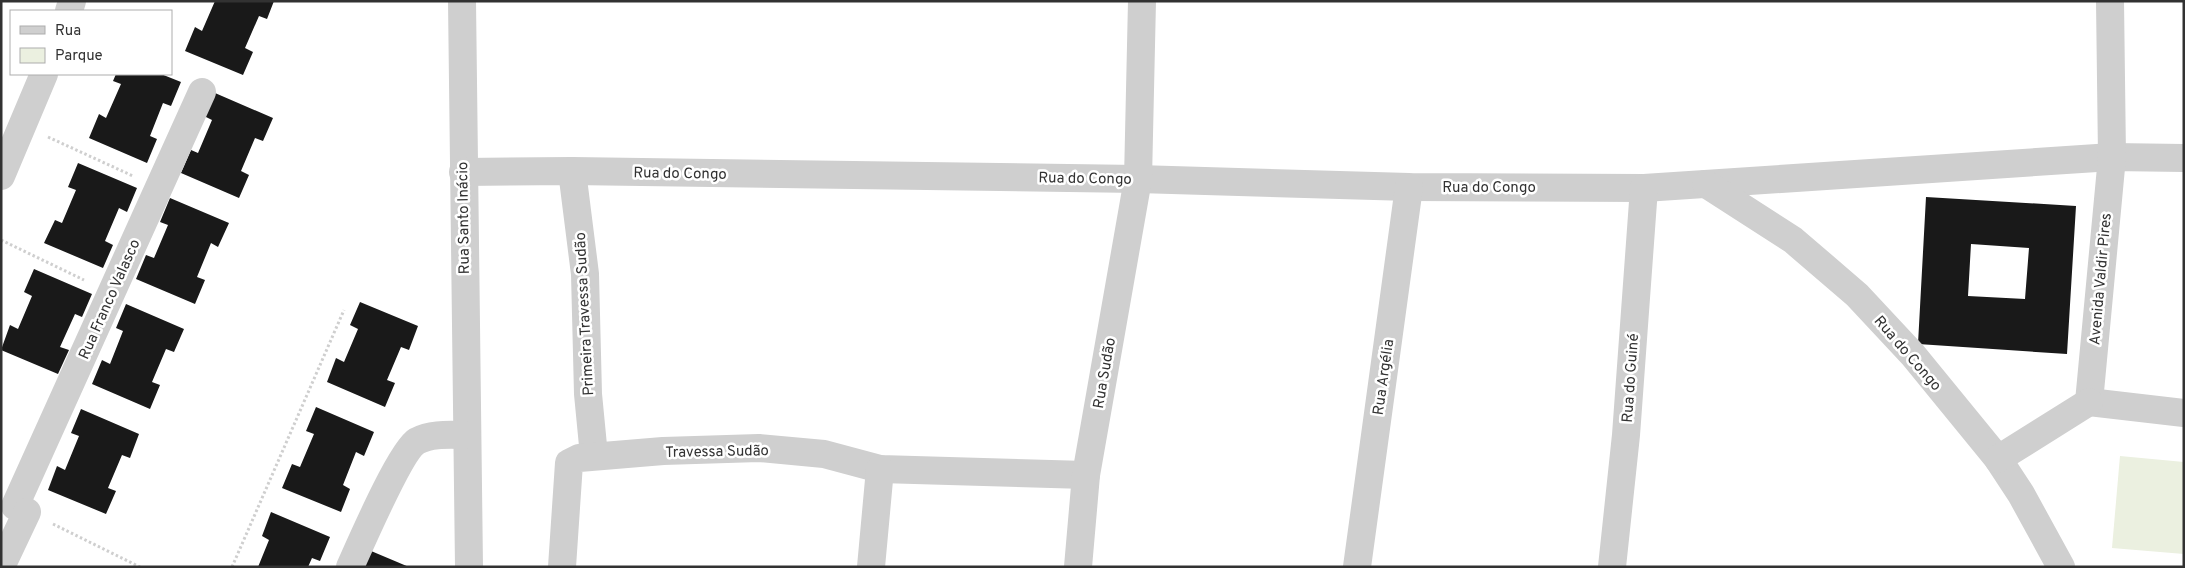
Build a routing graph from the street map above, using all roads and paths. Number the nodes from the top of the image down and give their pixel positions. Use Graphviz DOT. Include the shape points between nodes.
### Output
graph roads {
  1 [pos="462,1"];
  2 [pos="1142,1"];
  3 [pos="2110,1"];
  4 [pos="44,75"];
  5 [pos="202,92"];
  6 [pos="23,125"];
  7 [pos="2112,157"];
  8 [pos="2184,158"];
  9 [pos="572,171"];
  10 [pos="463,172"];
  11 [pos="1,176"];
  12 [pos="1138,179"];
  13 [pos="1706,184"];
  14 [pos="1408,186"];
  15 [pos="159,188"];
  16 [pos="1644,188"];
  17 [pos="1,240"];
  18 [pos="112,293"];
  19 [pos="344,310"];
  20 [pos="2089,402"];
  21 [pos="2184,413"];
  22 [pos="467,434"];
  23 [pos="594,456"];
  24 [pos="1998,459"];
  25 [pos="880,469"];
  26 [pos="1086,475"];
  27 [pos="21,509"];
  28 [pos="2,567"];
  29 [pos="140,567"];
  30 [pos="232,567"];
  31 [pos="350,567"];
  32 [pos="469,567"];
  33 [pos="562,567"];
  34 [pos="871,567"];
  35 [pos="1078,567"];
  36 [pos="1357,567"];
  37 [pos="1612,567"];
  38 [pos="2061,567"];
  1 -- 10 [label="street, Rua Santo Inácio"];
  2 -- 12 [label="street, Rua Sudão"];
  3 -- 7 [label="street, Avenida Valdir Pires"];
  4 -- 6 [label="street"];
  5 -- 15 [label="street, Rua Franco Valasco"];
  6 -- 11 [label="street"];
  6 -- 15 [label="path"];
  7 -- 8 [label="street, Rua do Congo"];
  7 -- 13 [label="street, Rua do Congo"];
  7 -- 20 [label="street, Avenida Valdir Pires"];
  9 -- 10 [label="street, Rua do Congo"];
  9 -- 12 [label="street, Rua do Congo"];
  9 -- 23 [label="street, Primeira Travessa Sudão" via="585,274 588,394"];
  10 -- 22 [label="street, Rua Santo Inácio"];
  12 -- 14 [label="street, Rua do Congo"];
  12 -- 26 [label="street, Rua Sudão"];
  13 -- 16 [label="street, Rua do Congo"];
  13 -- 24 [label="street, Rua do Congo" via="1793,240 1856,295 1913,355"];
  14 -- 16 [label="street, Rua do Congo"];
  14 -- 36 [label="street, Rua Argélia"];
  15 -- 18 [label="street, Rua Franco Valasco"];
  16 -- 37 [label="street, Rua do Guiné" via="1626,435"];
  17 -- 18 [label="path"];
  18 -- 27 [label="street, Rua Franco Valasco"];
  19 -- 30 [label="path"];
  20 -- 21 [label="street"];
  20 -- 24 [label="street"];
  22 -- 31 [label="street" via="427,437 410,446"];
  22 -- 32 [label="street, Rua Santo Inácio"];
  23 -- 25 [label="street, Travessa Sudão" via="759,448 824,454"];
  23 -- 33 [label="street, Travessa Sudão" via="574,459 569,463"];
  24 -- 38 [label="street, Rua do Congo"];
  25 -- 26 [label="street, Travessa Sudão"];
  25 -- 34 [label="street"];
  26 -- 35 [label="street, Rua Sudão"];
  27 -- 28 [label="street, Rua Franco Valasco"];
  27 -- 29 [label="path"];
}
